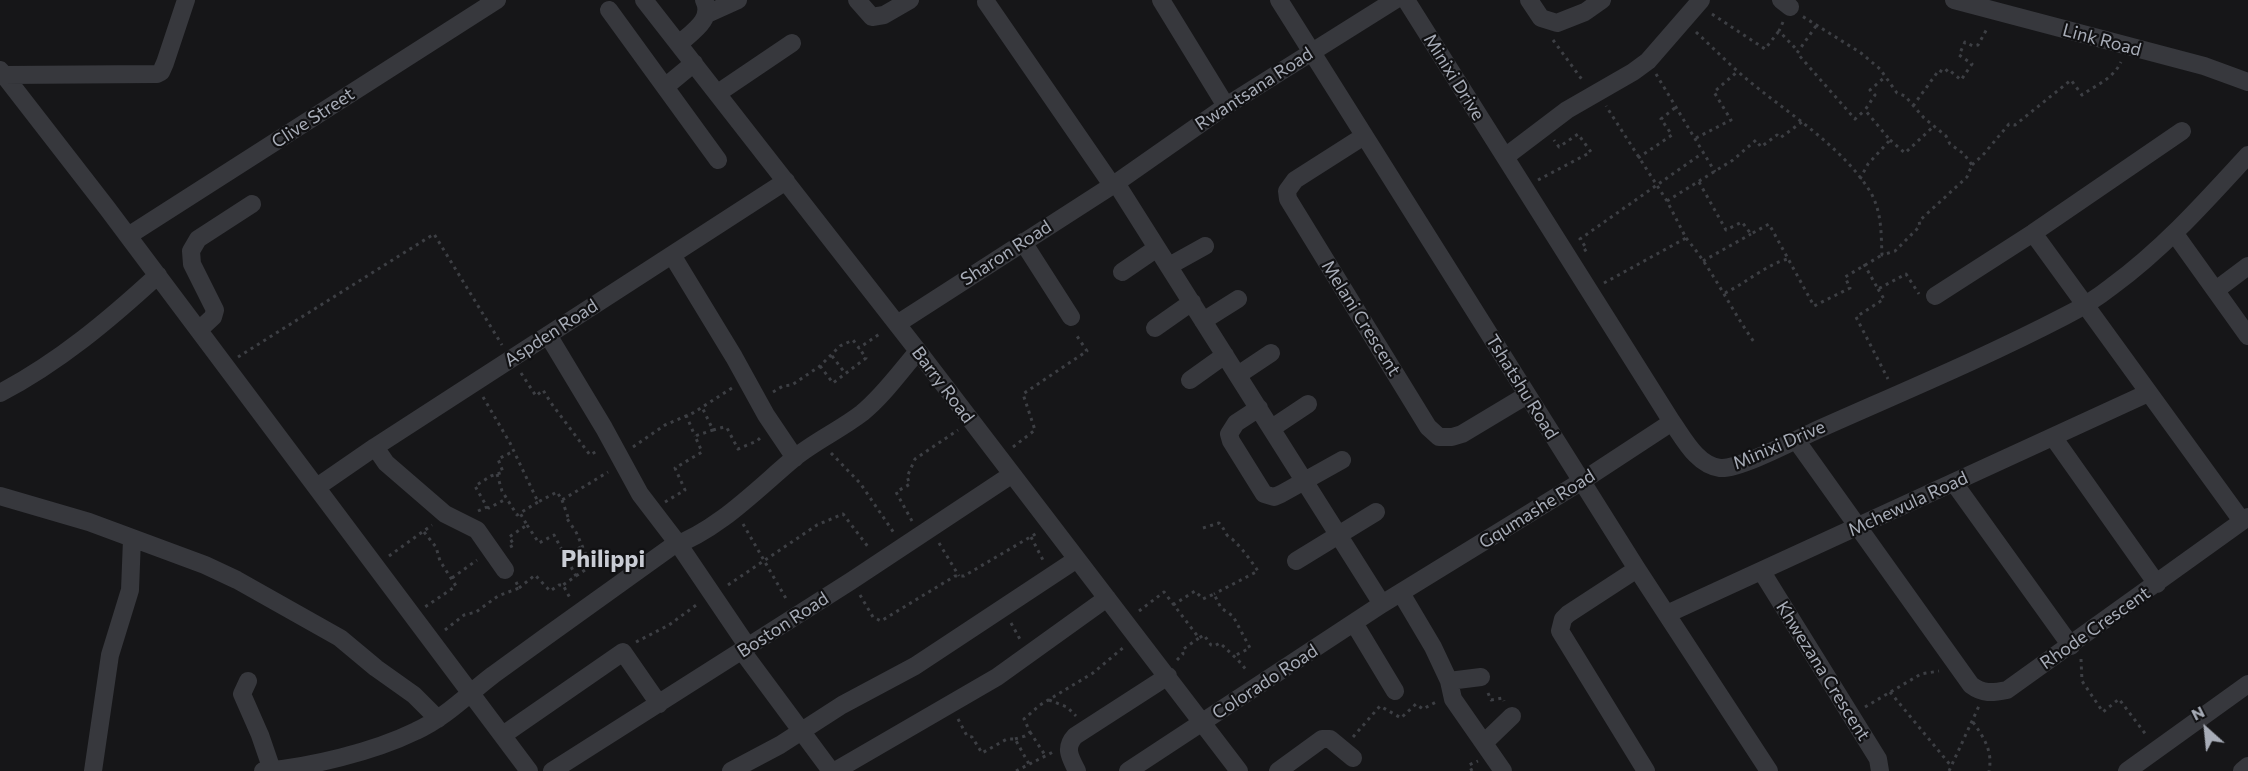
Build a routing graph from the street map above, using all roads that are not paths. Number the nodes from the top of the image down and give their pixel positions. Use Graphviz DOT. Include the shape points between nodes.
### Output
graph roads {
  1 [pos="186,0"];
  2 [pos="497,0"];
  3 [pos="645,0"];
  4 [pos="738,0"];
  5 [pos="857,0"];
  6 [pos="910,0"];
  7 [pos="1161,0"];
  8 [pos="1278,0"];
  9 [pos="1395,0"];
  10 [pos="1406,0"];
  11 [pos="1529,0"];
  12 [pos="1602,0"];
  13 [pos="1701,0"];
  14 [pos="1954,0"];
  15 [pos="986,2"];
  16 [pos="1996,5"];
  17 [pos="706,7"];
  18 [pos="609,10"];
  19 [pos="792,42"];
  20 [pos="679,44"];
  21 [pos="1312,52"];
  22 [pos="694,63"];
  23 [pos="2,72"];
  24 [pos="2248,82"];
  25 [pos="665,87"];
  26 [pos="718,93"];
  27 [pos="1226,106"];
  28 [pos="2182,131"];
  29 [pos="1364,136"];
  30 [pos="2248,154"];
  31 [pos="1505,157"];
  32 [pos="718,160"];
  33 [pos="786,181"];
  34 [pos="1114,184"];
  35 [pos="252,204"];
  36 [pos="2033,233"];
  37 [pos="2175,234"];
  38 [pos="128,236"];
  39 [pos="1023,242"];
  40 [pos="1204,246"];
  41 [pos="1157,248"];
  42 [pos="672,255"];
  43 [pos="1169,266"];
  44 [pos="2248,266"];
  45 [pos="1122,272"];
  46 [pos="158,275"];
  47 [pos="2216,290"];
  48 [pos="1935,296"];
  49 [pos="1238,298"];
  50 [pos="1191,302"];
  51 [pos="2085,306"];
  52 [pos="1071,317"];
  53 [pos="1203,321"];
  54 [pos="897,324"];
  55 [pos="1155,328"];
  56 [pos="199,330"];
  57 [pos="548,336"];
  58 [pos="2248,336"];
  59 [pos="918,351"];
  60 [pos="1271,353"];
  61 [pos="1225,355"];
  62 [pos="1238,375"];
  63 [pos="1190,380"];
  64 [pos="0,393"];
  65 [pos="2148,393"];
  66 [pos="1527,395"];
  67 [pos="1308,404"];
  68 [pos="1259,408"];
  69 [pos="1672,422"];
  70 [pos="1272,428"];
  71 [pos="2053,437"];
  72 [pos="1796,440"];
  73 [pos="375,447"];
  74 [pos="795,458"];
  75 [pos="1342,460"];
  76 [pos="1011,475"];
  77 [pos="1305,481"];
  78 [pos="1582,481"];
  79 [pos="1954,483"];
  80 [pos="317,487"];
  81 [pos="0,496"];
  82 [pos="1376,512"];
  83 [pos="2245,519"];
  84 [pos="1859,527"];
  85 [pos="1339,535"];
  86 [pos="132,540"];
  87 [pos="679,544"];
  88 [pos="498,558"];
  89 [pos="1077,559"];
  90 [pos="1296,561"];
  91 [pos="1637,569"];
  92 [pos="1762,572"];
  93 [pos="2157,584"];
  94 [pos="1401,593"];
  95 [pos="1107,598"];
  96 [pos="1382,604"];
  97 [pos="1667,614"];
  98 [pos="1354,623"];
  99 [pos="2071,646"];
  100 [pos="745,649"];
  101 [pos="1165,673"];
  102 [pos="1481,677"];
  103 [pos="248,681"];
  104 [pos="2248,684"];
  105 [pos="1450,688"];
  106 [pos="1395,691"];
  107 [pos="471,692"];
  108 [pos="659,704"];
  109 [pos="1512,716"];
  110 [pos="438,719"];
  111 [pos="1203,723"];
  112 [pos="802,730"];
  113 [pos="503,735"];
  114 [pos="1485,742"];
  115 [pos="1347,753"];
  116 [pos="2248,766"];
  117 [pos="272,770"];
  118 [pos="93,771"];
  119 [pos="263,771"];
  120 [pos="529,771"];
  121 [pos="552,771"];
  122 [pos="731,771"];
  123 [pos="833,771"];
  124 [pos="1077,771"];
  125 [pos="1128,771"];
  126 [pos="1239,771"];
  127 [pos="1278,771"];
  128 [pos="1503,771"];
  129 [pos="1646,771"];
  130 [pos="1769,771"];
  131 [pos="1880,771"];
  132 [pos="2127,771"];
  133 [pos="2242,771"];
  1 -- 23 [label="street" via="163,68 157,74"];
  2 -- 38 [label="street, Clive Street"];
  3 -- 20 [label="street, Barry Road"];
  4 -- 17 [label="street"];
  5 -- 6 [label="street" via="872,18"];
  7 -- 27 [label="street"];
  8 -- 21 [label="street, Tshatshu Road"];
  9 -- 21 [label="street, Rwantsana Road"];
  10 -- 31 [label="street, Minixi Drive"];
  11 -- 12 [label="street" via="1541,18 1557,23"];
  13 -- 31 [label="street" via="1693,27"];
  14 -- 16 [label="street, Link Road"];
  15 -- 34 [label="street"];
  16 -- 24 [label="street, Link Road"];
  17 -- 20 [label="street" via="701,23"];
  18 -- 25 [label="street"];
  19 -- 26 [label="street"];
  20 -- 22 [label="street, Barry Road"];
  21 -- 27 [label="street, Rwantsana Road"];
  21 -- 29 [label="street, Tshatshu Road"];
  22 -- 25 [label="street"];
  22 -- 26 [label="street, Barry Road"];
  23 -- 38 [label="street"];
  25 -- 32 [label="street"];
  26 -- 33 [label="street, Barry Road"];
  27 -- 34 [label="street, Rwantsana Road"];
  28 -- 36 [label="street"];
  29 -- 66 [label="street, Tshatshu Road"];
  29 -- 66 [label="street, Melani Crescent" via="1295,180 1287,191 1288,199 1428,427 1438,436 1462,434"];
  30 -- 37 [label="street, Minixi Drive"];
  31 -- 69 [label="street, Minixi Drive"];
  33 -- 42 [label="street, Aspden Road"];
  33 -- 54 [label="street, Barry Road"];
  34 -- 39 [label="street, Sharon Road"];
  34 -- 41 [label="street"];
  35 -- 56 [label="street" via="194,243 192,264 215,310"];
  36 -- 48 [label="street"];
  36 -- 51 [label="street, Rhode Crescent"];
  37 -- 47 [label="street"];
  37 -- 51 [label="street, Minixi Drive"];
  38 -- 46 [label="street"];
  39 -- 52 [label="street"];
  39 -- 54 [label="street, Sharon Road"];
  40 -- 43 [label="street"];
  41 -- 43 [label="street"];
  41 -- 45 [label="street"];
  42 -- 57 [label="street, Aspden Road"];
  42 -- 74 [label="street"];
  43 -- 50 [label="street"];
  44 -- 47 [label="street"];
  46 -- 56 [label="street"];
  46 -- 64 [label="street" via="51,364"];
  47 -- 58 [label="street"];
  49 -- 53 [label="street"];
  50 -- 53 [label="street"];
  50 -- 55 [label="street"];
  51 -- 65 [label="street, Rhode Crescent"];
  51 -- 72 [label="street, Minixi Drive"];
  53 -- 61 [label="street"];
  54 -- 59 [label="street, Barry Road"];
  56 -- 80 [label="street"];
  57 -- 73 [label="street, Aspden Road"];
  57 -- 87 [label="street" via="654,513"];
  59 -- 74 [label="street" via="863,412"];
  59 -- 76 [label="street, Barry Road"];
  60 -- 62 [label="street"];
  61 -- 62 [label="street"];
  61 -- 63 [label="street"];
  62 -- 68 [label="street"];
  65 -- 71 [label="street, Mchewula Road"];
  65 -- 83 [label="street, Rhode Crescent"];
  66 -- 78 [label="street, Tshatshu Road"];
  67 -- 70 [label="street"];
  68 -- 70 [label="street"];
  68 -- 77 [label="street" via="1236,423 1229,434 1261,491 1274,496"];
  69 -- 72 [label="street, Minixi Drive" via="1700,458 1722,468"];
  69 -- 78 [label="street, Gqumashe Road"];
  70 -- 77 [label="street"];
  71 -- 79 [label="street, Mchewula Road"];
  71 -- 93 [label="street"];
  72 -- 84 [label="street"];
  73 -- 80 [label="street, Aspden Road"];
  73 -- 88 [label="street" via="386,463 450,516 477,530"];
  74 -- 87 [label="street" via="733,511"];
  75 -- 77 [label="street"];
  76 -- 89 [label="street, Barry Road"];
  76 -- 100 [label="street, Boston Road"];
  77 -- 85 [label="street"];
  78 -- 91 [label="street, Tshatshu Road"];
  78 -- 94 [label="street, Gqumashe Road"];
  79 -- 84 [label="street, Mchewula Road"];
  79 -- 99 [label="street"];
  80 -- 107 [label="street"];
  81 -- 86 [label="street" via="79,519"];
  82 -- 85 [label="street"];
  83 -- 93 [label="street, Rhode Crescent"];
  84 -- 92 [label="street, Mchewula Road"];
  84 -- 99 [label="street, Rhode Crescent" via="1956,665 1981,692 2007,690"];
  85 -- 90 [label="street"];
  85 -- 96 [label="street"];
  86 -- 110 [label="street" via="219,571 312,621 414,695"];
  86 -- 118 [label="street" via="130,590 110,655"];
  87 -- 100 [label="street"];
  87 -- 107 [label="street"];
  89 -- 95 [label="street, Barry Road"];
  89 -- 112 [label="street" via="915,666"];
  91 -- 97 [label="street, Tshatshu Road"];
  91 -- 129 [label="street" via="1568,614 1560,631"];
  92 -- 97 [label="street, Mchewula Road"];
  92 -- 131 [label="street, Khwezana Crescent" via="1878,759"];
  93 -- 99 [label="street, Rhode Crescent"];
  94 -- 96 [label="street, Colorado Road"];
  94 -- 105 [label="street" via="1425,632"];
  95 -- 101 [label="street, Barry Road"];
  95 -- 123 [label="street" via="1029,656"];
  96 -- 98 [label="street, Colorado Road"];
  97 -- 130 [label="street, Tshatshu Road"];
  98 -- 106 [label="street"];
  98 -- 111 [label="street, Colorado Road"];
  100 -- 108 [label="street, Boston Road"];
  100 -- 112 [label="street"];
  101 -- 111 [label="street, Barry Road"];
  101 -- 124 [label="street" via="1075,736 1068,752"];
  102 -- 105 [label="street"];
  103 -- 117 [label="street" via="242,694"];
  104 -- 132 [label="street"];
  105 -- 114 [label="street"];
  107 -- 110 [label="street"];
  107 -- 113 [label="street"];
  108 -- 113 [label="street" via="622,652"];
  108 -- 121 [label="street, Boston Road"];
  109 -- 114 [label="street"];
  110 -- 117 [label="street" via="392,741 310,764"];
  111 -- 125 [label="street, Colorado Road"];
  111 -- 126 [label="street, Barry Road"];
  112 -- 122 [label="street"];
  112 -- 123 [label="street"];
  113 -- 120 [label="street"];
  114 -- 128 [label="street"];
  115 -- 127 [label="street" via="1330,739 1322,739"];
  116 -- 133 [label="street"];
  117 -- 119 [label="street"];
}
